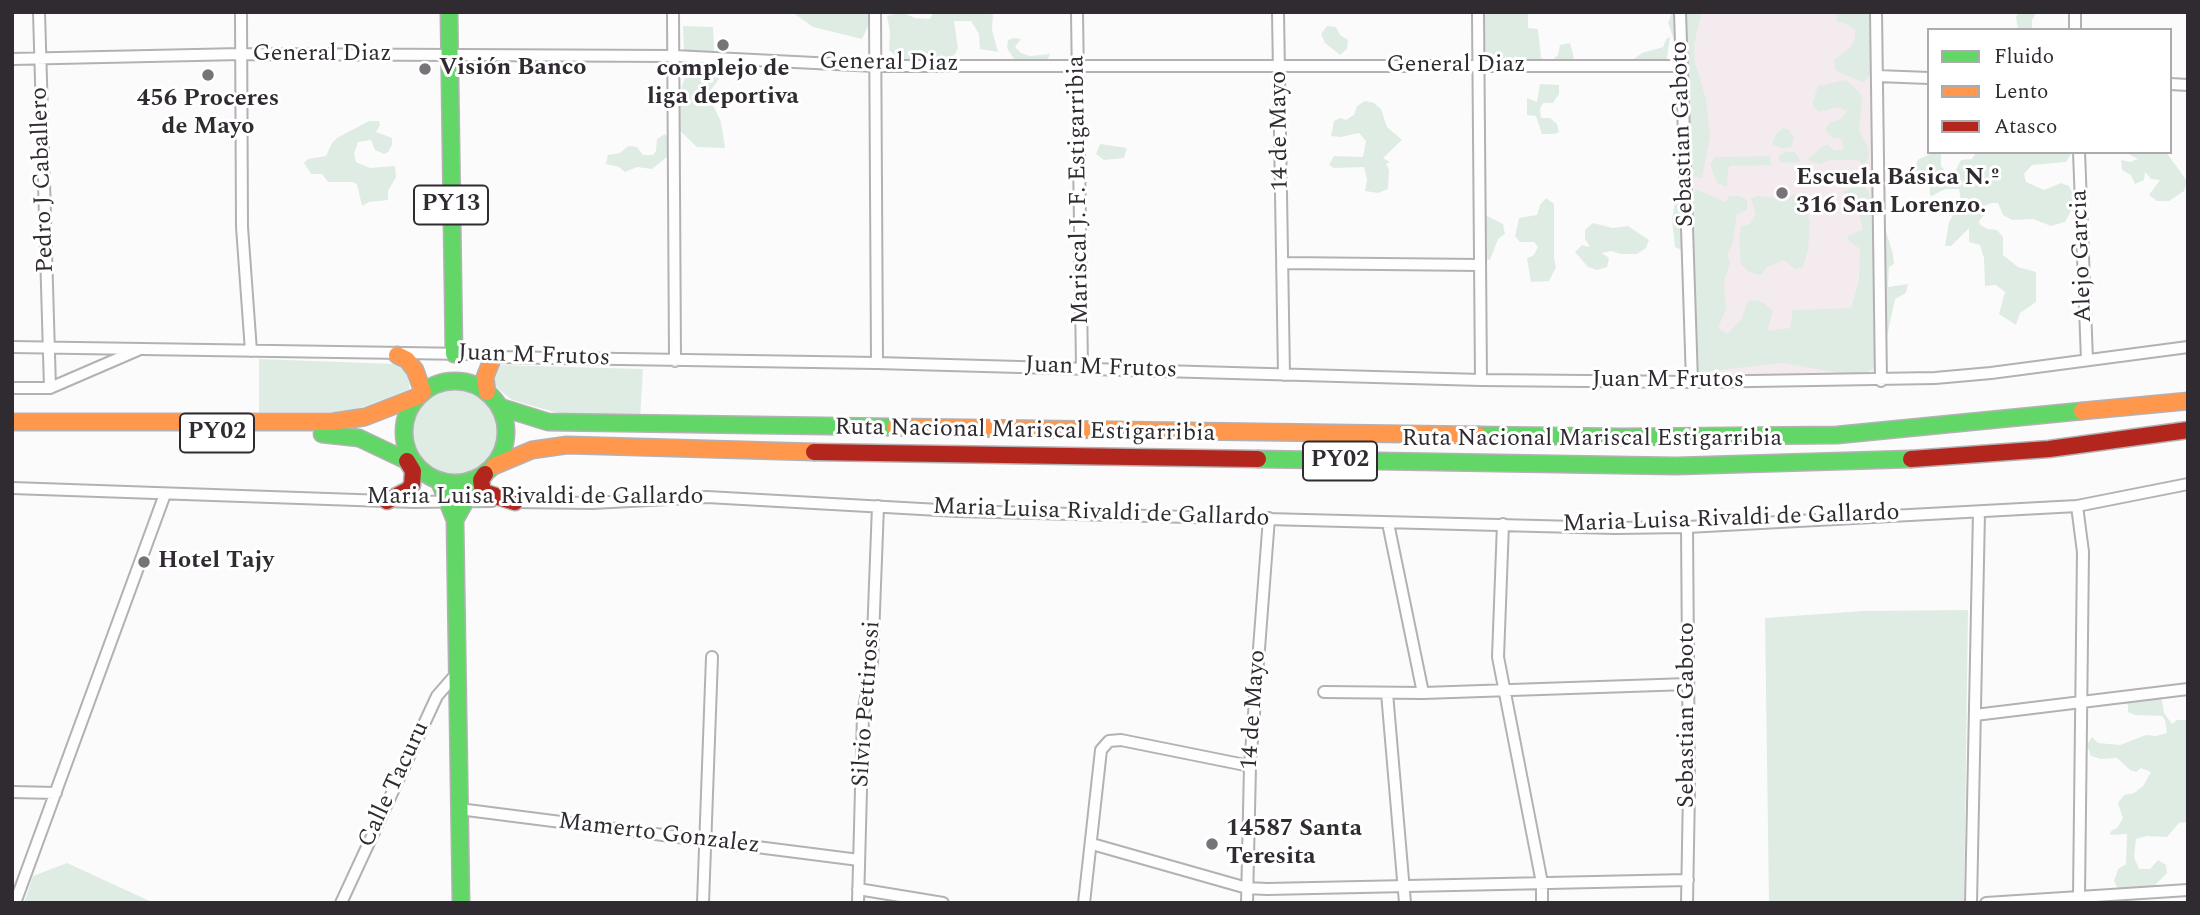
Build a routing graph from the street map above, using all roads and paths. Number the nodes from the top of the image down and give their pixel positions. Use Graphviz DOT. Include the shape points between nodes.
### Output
graph roads {
  1 [pos="39,12"];
  2 [pos="241,12"];
  3 [pos="449,12"];
  4 [pos="673,12"];
  5 [pos="875,12"];
  6 [pos="1077,12"];
  7 [pos="1278,12"];
  8 [pos="1478,12"];
  9 [pos="1680,12"];
  10 [pos="1876,12"];
  11 [pos="241,54"];
  12 [pos="449,56"];
  13 [pos="674,56"];
  14 [pos="40,58"];
  15 [pos="12,59"];
  16 [pos="1078,64"];
  17 [pos="875,66"];
  18 [pos="1280,66"];
  19 [pos="1681,66"];
  20 [pos="1479,67"];
  21 [pos="1877,76"];
  22 [pos="1927,78"];
  23 [pos="2079,154"];
  24 [pos="1283,263"];
  25 [pos="1480,265"];
  26 [pos="12,347"];
  27 [pos="2188,347"];
  28 [pos="49,348"];
  29 [pos="141,349"];
  30 [pos="251,351"];
  31 [pos="454,354"];
  32 [pos="397,355"];
  33 [pos="492,357"];
  34 [pos="2087,360"];
  35 [pos="675,361"];
  36 [pos="877,363"];
  37 [pos="1082,369"];
  38 [pos="1284,375"];
  39 [pos="1481,380"];
  40 [pos="1881,381"];
  41 [pos="1692,382"];
  42 [pos="12,388"];
  43 [pos="50,388"];
  44 [pos="485,390"];
  45 [pos="423,392"];
  46 [pos="2188,401"];
  47 [pos="500,407"];
  48 [pos="12,422"];
  49 [pos="12,430"];
  50 [pos="2188,430"];
  51 [pos="412,463"];
  52 [pos="483,474"];
  53 [pos="439,481"];
  54 [pos="2188,484"];
  55 [pos="12,488"];
  56 [pos="165,494"];
  57 [pos="387,500"];
  58 [pos="448,502"];
  59 [pos="465,502"];
  60 [pos="514,502"];
  61 [pos="878,506"];
  62 [pos="2077,506"];
  63 [pos="1979,512"];
  64 [pos="1269,518"];
  65 [pos="455,520"];
  66 [pos="1388,523"];
  67 [pos="1503,524"];
  68 [pos="1687,527"];
  69 [pos="712,656"];
  70 [pos="457,673"];
  71 [pos="1688,684"];
  72 [pos="1503,689"];
  73 [pos="2188,689"];
  74 [pos="1324,692"];
  75 [pos="1387,692"];
  76 [pos="1423,693"];
  77 [pos="2081,702"];
  78 [pos="1975,715"];
  79 [pos="1250,766"];
  80 [pos="12,792"];
  81 [pos="56,793"];
  82 [pos="459,809"];
  83 [pos="707,841"];
  84 [pos="1092,844"];
  85 [pos="859,860"];
  86 [pos="1688,880"];
  87 [pos="1542,883"];
  88 [pos="1405,885"];
  89 [pos="1247,888"];
  90 [pos="858,889"];
  91 [pos="2188,890"];
  92 [pos="2079,895"];
  93 [pos="15,903"];
  94 [pos="341,903"];
  95 [pos="461,903"];
  96 [pos="703,903"];
  97 [pos="858,903"];
  98 [pos="943,903"];
  99 [pos="1084,903"];
  100 [pos="1247,903"];
  101 [pos="1405,903"];
  102 [pos="1542,903"];
  103 [pos="1687,903"];
  104 [pos="1971,903"];
  105 [pos="1986,903"];
  1 -- 14 [label="street, Pedro J Caballero"];
  2 -- 11 [label="street"];
  3 -- 12 [label="main road, PY13"];
  4 -- 13 [label="street"];
  5 -- 17 [label="street"];
  6 -- 16 [label="street, Mariscal J. F. Estigarribia"];
  7 -- 18 [label="street, 14 de Mayo"];
  8 -- 20 [label="street"];
  9 -- 19 [label="street, Sebastian Gaboto"];
  10 -- 21 [label="street"];
  11 -- 12 [label="street, General Diaz"];
  11 -- 14 [label="street, General Diaz"];
  11 -- 30 [label="street" via="242,227"];
  12 -- 13 [label="street, General Diaz"];
  12 -- 31 [label="main road, PY13"];
  13 -- 17 [label="street, General Diaz"];
  13 -- 35 [label="street"];
  14 -- 15 [label="street, General Diaz"];
  14 -- 28 [label="street, Pedro J Caballero"];
  16 -- 17 [label="street, General Diaz"];
  16 -- 18 [label="street, General Diaz"];
  16 -- 37 [label="street, Mariscal J. F. Estigarribia"];
  17 -- 36 [label="street"];
  18 -- 20 [label="street, General Diaz"];
  18 -- 24 [label="street, 14 de Mayo"];
  19 -- 20 [label="street, General Diaz"];
  19 -- 41 [label="street, Sebastian Gaboto"];
  20 -- 25 [label="street"];
  21 -- 22 [label="street"];
  21 -- 40 [label="street"];
  23 -- 34 [label="street, Alejo Garcia"];
  24 -- 25 [label="street"];
  24 -- 38 [label="street, 14 de Mayo"];
  25 -- 39 [label="street"];
  26 -- 28 [label="street, Juan M Frutos"];
  27 -- 34 [label="street, Juan M Frutos"];
  28 -- 29 [label="street, Juan M Frutos"];
  28 -- 43 [label="street, Pedro J Caballero"];
  29 -- 30 [label="street, Juan M Frutos"];
  29 -- 43 [label="street"];
  30 -- 32 [label="street, Juan M Frutos"];
  31 -- 32 [label="street, Juan M Frutos"];
  31 -- 33 [label="street, Juan M Frutos"];
  31 -- 44 [label="main road"];
  31 -- 45 [label="main road"];
  32 -- 45 [label="main road" via="415,370"];
  33 -- 35 [label="street, Juan M Frutos"];
  33 -- 44 [label="main road"];
  34 -- 40 [label="street, Juan M Frutos"];
  35 -- 36 [label="street, Juan M Frutos"];
  36 -- 37 [label="street, Juan M Frutos"];
  37 -- 38 [label="street, Juan M Frutos"];
  38 -- 39 [label="street, Juan M Frutos"];
  39 -- 41 [label="street, Juan M Frutos"];
  40 -- 41 [label="street, Juan M Frutos"];
  42 -- 43 [label="street"];
  44 -- 45 [label="main road, PY02" via="449,381"];
  44 -- 47 [label="main road"];
  45 -- 48 [label="main road, PY02" via="365,417 332,422"];
  45 -- 51 [label="main road" via="408,411 404,430"];
  46 -- 47 [label="main road, Ruta Nacional Mariscal Estigarribia / PY02" via="1837,435 1622,437 584,423 548,422"];
  47 -- 52 [label="main road" via="507,438 500,457"];
  49 -- 51 [label="main road, PY02" via="337,434 359,438"];
  50 -- 52 [label="main road, Ruta Nacional Mariscal Estigarribia / PY02" via="1929,459 1676,466 567,445 532,450"];
  51 -- 53 [label="main road, PY02"];
  51 -- 57 [label="main road" via="412,485"];
  52 -- 53 [label="main road, PY02" via="455,484"];
  52 -- 59 [label="main road"];
  52 -- 60 [label="main road" via="483,492"];
  53 -- 58 [label="main road"];
  54 -- 62 [label="street, Maria Luisa Rivaldi de Gallardo"];
  55 -- 56 [label="street, Maria Luisa Rivaldi de Gallardo"];
  56 -- 57 [label="street, Maria Luisa Rivaldi de Gallardo"];
  56 -- 81 [label="street"];
  57 -- 58 [label="street, Maria Luisa Rivaldi de Gallardo"];
  58 -- 59 [label="street, Maria Luisa Rivaldi de Gallardo"];
  58 -- 65 [label="main road"];
  59 -- 60 [label="street, Maria Luisa Rivaldi de Gallardo"];
  59 -- 65 [label="main road"];
  60 -- 61 [label="street, Maria Luisa Rivaldi de Gallardo" via="707,497"];
  61 -- 64 [label="street, Maria Luisa Rivaldi de Gallardo"];
  61 -- 85 [label="street, Silvio Pettirossi" via="872,675 863,714"];
  62 -- 63 [label="street, Maria Luisa Rivaldi de Gallardo"];
  62 -- 77 [label="street" via="2083,552"];
  63 -- 68 [label="street, Maria Luisa Rivaldi de Gallardo"];
  63 -- 78 [label="street"];
  64 -- 66 [label="street, Maria Luisa Rivaldi de Gallardo"];
  64 -- 79 [label="street, 14 de Mayo"];
  65 -- 70 [label="main road"];
  66 -- 67 [label="street, Maria Luisa Rivaldi de Gallardo"];
  66 -- 76 [label="street"];
  67 -- 68 [label="street, Maria Luisa Rivaldi de Gallardo"];
  67 -- 72 [label="street" via="1498,657"];
  68 -- 71 [label="street, Sebastian Gaboto"];
  69 -- 83 [label="street"];
  70 -- 82 [label="main road"];
  70 -- 94 [label="street, Calle Tacuru" via="437,696"];
  71 -- 72 [label="street"];
  71 -- 86 [label="street, Sebastian Gaboto"];
  72 -- 76 [label="street"];
  72 -- 87 [label="street"];
  73 -- 77 [label="street"];
  74 -- 75 [label="street"];
  75 -- 76 [label="street"];
  75 -- 88 [label="street"];
  77 -- 78 [label="street"];
  77 -- 92 [label="street"];
  78 -- 104 [label="street"];
  79 -- 84 [label="street" via="1109,740 1101,750"];
  79 -- 89 [label="street, 14 de Mayo"];
  80 -- 81 [label="street"];
  81 -- 93 [label="street"];
  82 -- 83 [label="street, Mamerto Gonzalez"];
  82 -- 95 [label="main road"];
  83 -- 85 [label="street, Mamerto Gonzalez"];
  83 -- 96 [label="street"];
  84 -- 89 [label="street"];
  84 -- 99 [label="street"];
  85 -- 90 [label="street, Silvio Pettirossi"];
  86 -- 87 [label="street"];
  86 -- 103 [label="street, Sebastian Gaboto"];
  87 -- 88 [label="street"];
  87 -- 102 [label="street"];
  88 -- 89 [label="street"];
  88 -- 101 [label="street"];
  89 -- 100 [label="street, 14 de Mayo"];
  90 -- 97 [label="street, Silvio Pettirossi"];
  90 -- 98 [label="street"];
  91 -- 92 [label="street"];
  92 -- 105 [label="street"];
}
